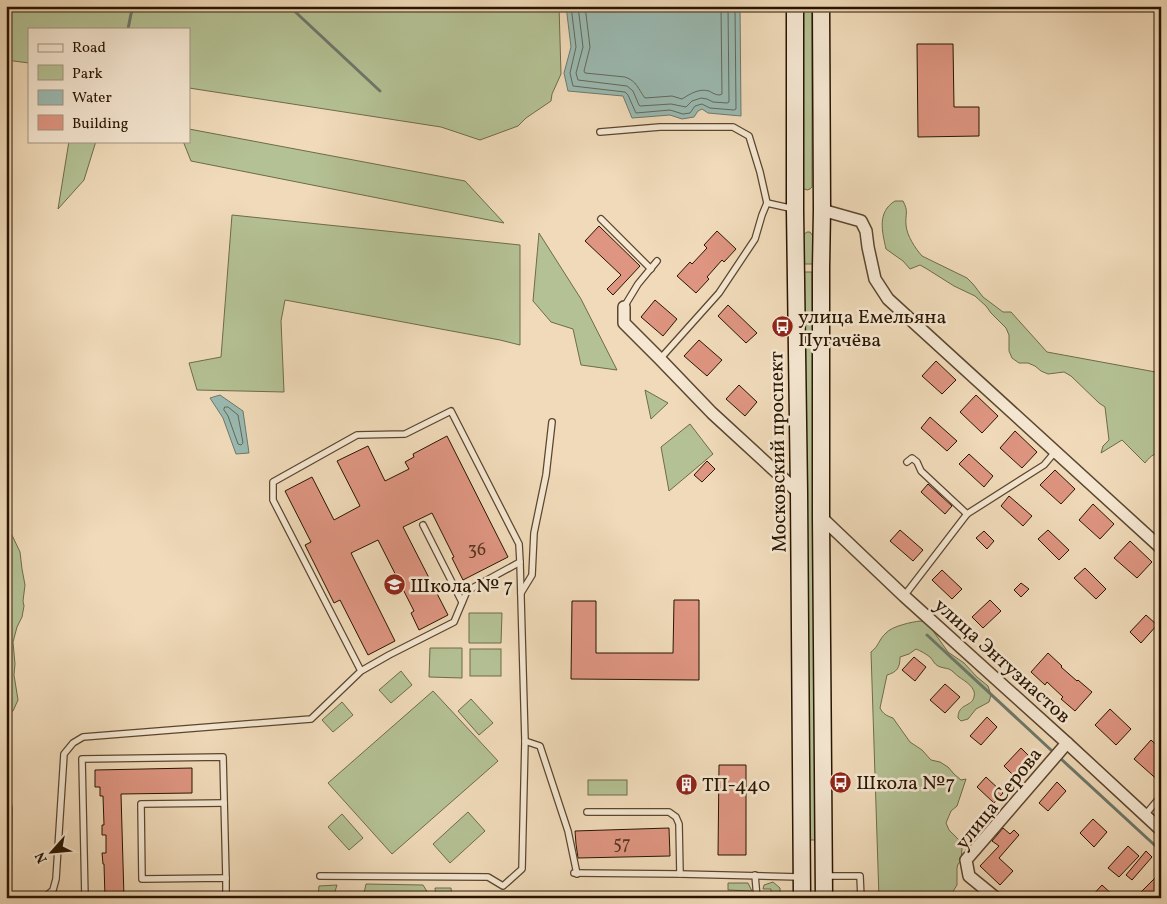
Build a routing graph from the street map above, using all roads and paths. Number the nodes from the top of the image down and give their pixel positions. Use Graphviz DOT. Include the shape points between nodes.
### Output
graph roads {
  1 [pos="795,6"];
  2 [pos="821,6"];
  3 [pos="600,132"];
  4 [pos="767,203"];
  5 [pos="796,210"];
  6 [pos="822,210"];
  7 [pos="601,219"];
  8 [pos="657,261"];
  9 [pos="650,269"];
  10 [pos="624,307"];
  11 [pos="660,359"];
  12 [pos="552,422"];
  13 [pos="1055,452"];
  14 [pos="907,462"];
  15 [pos="799,493"];
  16 [pos="967,514"];
  17 [pos="821,516"];
  18 [pos="423,525"];
  19 [pos="1161,548"];
  20 [pos="520,562"];
  21 [pos="520,594"];
  22 [pos="904,596"];
  23 [pos="462,602"];
  24 [pos="361,671"];
  25 [pos="525,741"];
  26 [pos="1067,743"];
  27 [pos="6,794"];
  28 [pos="1161,796"];
  29 [pos="224,803"];
  30 [pos="587,812"];
  31 [pos="1145,815"];
  32 [pos="1161,830"];
  33 [pos="680,874"];
  34 [pos="756,875"];
  35 [pos="320,876"];
  36 [pos="824,876"];
  37 [pos="802,877"];
  38 [pos="226,878"];
  39 [pos="8,898"];
  40 [pos="44,898"];
  41 [pos="85,898"];
  42 [pos="226,898"];
  43 [pos="757,898"];
  44 [pos="802,898"];
  45 [pos="824,898"];
  46 [pos="861,898"];
  47 [pos="996,898"];
  1 -- 5 [label="main road, Московский проспект"];
  2 -- 6 [label="main road"];
  3 -- 4 [label="lane" via="660,126 733,127 749,136"];
  4 -- 5 [label="lane"];
  4 -- 11 [label="lane" via="755,239 720,293"];
  5 -- 6 [label="main road"];
  5 -- 15 [label="main road, Московский проспект"];
  6 -- 13 [label="street" via="861,221 866,230 875,279 888,299"];
  6 -- 17 [label="main road"];
  7 -- 9 [label="lane"];
  8 -- 9 [label="lane"];
  9 -- 10 [label="lane"];
  10 -- 11 [label="street" via="624,322"];
  11 -- 15 [label="street" via="712,413"];
  12 -- 21 [label="lane" via="546,475 534,533 532,575"];
  13 -- 16 [label="lane" via="1044,465"];
  13 -- 19 [label="street"];
  14 -- 16 [label="lane" via="912,458 917,462 921,471"];
  15 -- 37 [label="main road, Московский проспект"];
  16 -- 22 [label="lane"];
  17 -- 22 [label="street, улица Энтузиастов"];
  17 -- 36 [label="main road"];
  18 -- 23 [label="lane"];
  20 -- 21 [label="lane"];
  20 -- 23 [label="lane" via="467,591"];
  20 -- 24 [label="lane" via="519,544 451,411 406,434 357,436 273,482 273,500"];
  21 -- 25 [label="lane"];
  22 -- 26 [label="street, улица Энтузиастов"];
  23 -- 24 [label="lane" via="454,622"];
  24 -- 40 [label="lane" via="311,719 84,736 73,742 64,754 56,879"];
  25 -- 33 [label="lane" via="540,746 568,831 575,874"];
  25 -- 35 [label="lane" via="522,869 503,886 488,877"];
  26 -- 31 [label="street, улица Энтузиастов"];
  26 -- 47 [label="street, улица Серова" via="966,860 969,876"];
  27 -- 39 [label="lane" via="9,808"];
  28 -- 31 [label="lane"];
  29 -- 38 [label="lane"];
  29 -- 38 [label="lane" via="141,804 142,879"];
  29 -- 41 [label="lane" via="223,757 82,759"];
  30 -- 33 [label="lane" via="669,812 679,824"];
  31 -- 32 [label="street, улица Энтузиастов"];
  33 -- 34 [label="lane"];
  34 -- 37 [label="lane"];
  34 -- 43 [label="lane"];
  36 -- 37 [label="main road"];
  36 -- 45 [label="main road"];
  36 -- 46 [label="lane" via="860,876"];
  37 -- 44 [label="main road, Московский проспект"];
  38 -- 42 [label="lane"];
}
